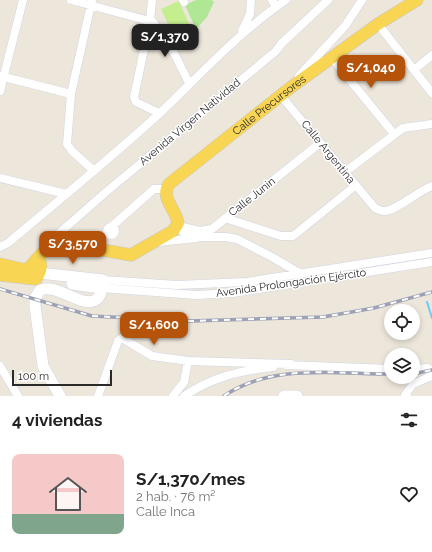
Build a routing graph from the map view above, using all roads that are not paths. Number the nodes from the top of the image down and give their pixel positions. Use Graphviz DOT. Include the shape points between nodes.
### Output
graph roads {
  1 [pos="23,0"];
  2 [pos="71,0"];
  3 [pos="152,0"];
  4 [pos="250,0"];
  5 [pos="286,0"];
  6 [pos="328,0"];
  7 [pos="362,0"];
  8 [pos="417,0"];
  9 [pos="91,3"];
  10 [pos="274,3"];
  11 [pos="150,21"];
  12 [pos="378,24"];
  13 [pos="242,33"];
  14 [pos="432,55"];
  15 [pos="332,58"];
  16 [pos="414,70"];
  17 [pos="2,77"];
  18 [pos="190,83"];
  19 [pos="0,92"];
  20 [pos="286,92"];
  21 [pos="71,94"];
  22 [pos="432,94"];
  23 [pos="160,113"];
  24 [pos="432,124"];
  25 [pos="394,134"];
  26 [pos="320,143"];
  27 [pos="94,171"];
  28 [pos="345,172"];
  29 [pos="0,178"];
  30 [pos="355,186"];
  31 [pos="432,186"];
  32 [pos="165,189"];
  33 [pos="66,194"];
  34 [pos="225,218"];
  35 [pos="111,227"];
  36 [pos="176,227"];
  37 [pos="200,237"];
  38 [pos="152,243"];
  39 [pos="54,246"];
  40 [pos="0,247"];
  41 [pos="432,253"];
  42 [pos="432,262"];
  43 [pos="0,264"];
  44 [pos="301,274"];
  45 [pos="0,275"];
  46 [pos="32,275"];
  47 [pos="0,280"];
  48 [pos="102,284"];
  49 [pos="188,361"];
  50 [pos="291,364"];
  51 [pos="0,366"];
  52 [pos="384,369"];
  53 [pos="420,369"];
  54 [pos="432,375"];
  55 [pos="406,395"];
  56 [pos="18,396"];
  57 [pos="60,396"];
  58 [pos="98,396"];
  59 [pos="173,396"];
  60 [pos="184,396"];
  61 [pos="284,396"];
  62 [pos="297,396"];
  1 -- 17 [label="street"];
  2 -- 9 [label="street"];
  3 -- 11 [label="street"];
  4 -- 13 [label="street" via="250,14"];
  5 -- 10 [label="street"];
  6 -- 39 [label="street, Avenida Virgen Natividad" via="276,51 106,192 57,236"];
  7 -- 20 [label="street" via="345,26"];
  8 -- 12 [label="main road, Calle Precursores"];
  9 -- 11 [label="street"];
  9 -- 21 [label="street"];
  10 -- 13 [label="street"];
  11 -- 18 [label="street" via="174,53"];
  11 -- 23 [label="street" via="134,97 136,102"];
  12 -- 15 [label="main road, Calle Precursores"];
  12 -- 16 [label="street"];
  13 -- 18 [label="street"];
  14 -- 16 [label="street"];
  15 -- 20 [label="main road, Calle Precursores"];
  15 -- 25 [label="street"];
  16 -- 22 [label="street"];
  17 -- 19 [label="street"];
  17 -- 21 [label="street"];
  18 -- 23 [label="street"];
  20 -- 26 [label="street, Calle Argentina"];
  20 -- 32 [label="main road, Calle Precursores"];
  21 -- 27 [label="street" via="68,148"];
  23 -- 27 [label="street"];
  24 -- 25 [label="street" via="403,128"];
  25 -- 28 [label="street"];
  26 -- 28 [label="street, Calle Argentina"];
  26 -- 34 [label="street, Calle Junin"];
  27 -- 33 [label="street"];
  28 -- 30 [label="street, Calle Argentina"];
  29 -- 33 [label="street"];
  30 -- 31 [label="street, Calle Argentina" via="374,208 383,212 393,209 419,191"];
  30 -- 34 [label="street" via="298,234 289,237"];
  32 -- 35 [label="street" via="154,189"];
  32 -- 36 [label="main road" via="178,219"];
  33 -- 40 [label="street"];
  34 -- 36 [label="street, Calle Junin" via="206,232"];
  36 -- 37 [label="street"];
  36 -- 38 [label="main road"];
  37 -- 38 [label="street"];
  37 -- 44 [label="street" via="237,239"];
  38 -- 39 [label="main road" via="130,255 74,245"];
  39 -- 46 [label="main road" via="39,257"];
  41 -- 44 [label="street, Avenida Prolongación Ejército"];
  42 -- 48 [label="street, Avenida Prolongación Ejército" via="233,293 196,295"];
  43 -- 46 [label="main road"];
  44 -- 48 [label="street, Avenida Prolongación Ejército" via="247,282 177,285"];
  45 -- 46 [label="main road"];
  46 -- 47 [label="street"];
  46 -- 48 [label="main road"];
  48 -- 57 [label="main road" via="98,298 92,302 49,288 40,290 35,298 43,366"];
  49 -- 50 [label="street"];
  49 -- 58 [label="street" via="149,356 122,338 118,341"];
  49 -- 59 [label="street" via="184,382"];
  50 -- 52 [label="street"];
  50 -- 60 [label="street" via="244,370 204,383"];
  51 -- 56 [label="street"];
  53 -- 54 [label="street" via="428,368"];
  54 -- 55 [label="street" via="413,384"];
  61 -- 62 [label="main road"];
}
